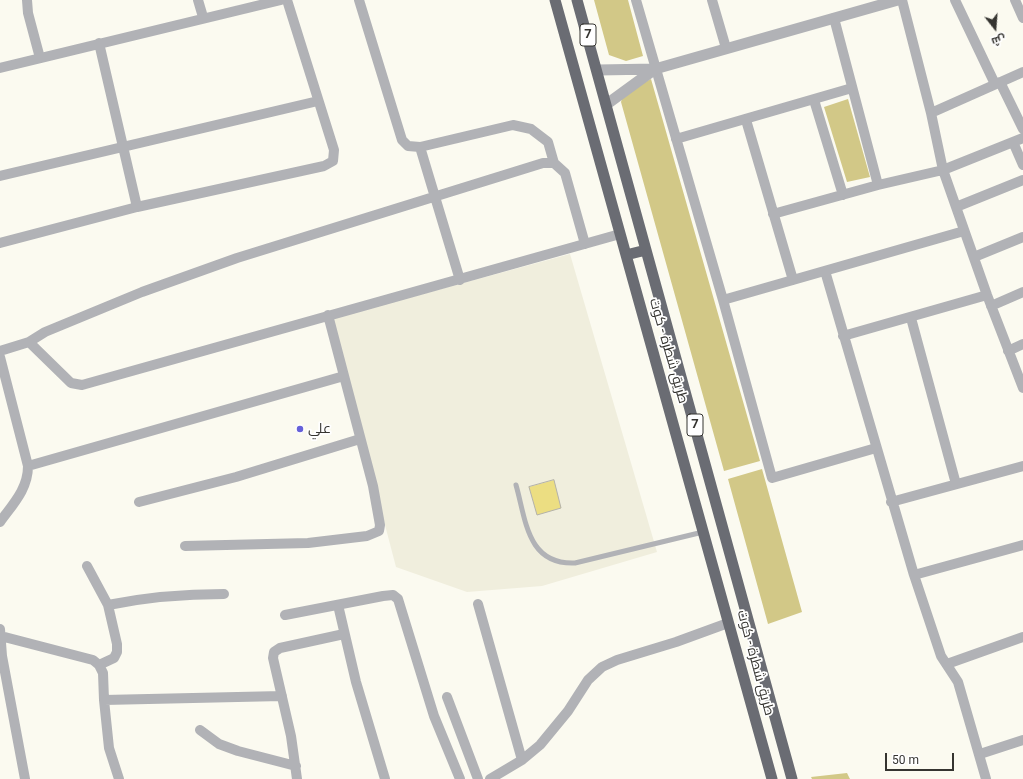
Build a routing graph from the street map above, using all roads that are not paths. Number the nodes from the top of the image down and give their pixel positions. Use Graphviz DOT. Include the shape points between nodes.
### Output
graph roads {
  1 [pos="27,0"];
  2 [pos="198,0"];
  3 [pos="281,0"];
  4 [pos="287,0"];
  5 [pos="359,0"];
  6 [pos="555,0"];
  7 [pos="577,0"];
  8 [pos="636,0"];
  9 [pos="712,0"];
  10 [pos="898,0"];
  11 [pos="902,0"];
  12 [pos="954,0"];
  13 [pos="1015,0"];
  14 [pos="259,2"];
  15 [pos="203,17"];
  16 [pos="834,18"];
  17 [pos="1023,18"];
  18 [pos="99,43"];
  19 [pos="726,48"];
  20 [pos="40,58"];
  21 [pos="0,68"];
  22 [pos="655,69"];
  23 [pos="598,70"];
  24 [pos="1023,72"];
  25 [pos="998,83"];
  26 [pos="852,88"];
  27 [pos="814,100"];
  28 [pos="318,101"];
  29 [pos="607,104"];
  30 [pos="931,113"];
  31 [pos="746,120"];
  32 [pos="1023,129"];
  33 [pos="1023,138"];
  34 [pos="676,139"];
  35 [pos="1013,142"];
  36 [pos="420,147"];
  37 [pos="122,148"];
  38 [pos="554,163"];
  39 [pos="1023,164"];
  40 [pos="943,170"];
  41 [pos="0,176"];
  42 [pos="1023,180"];
  43 [pos="878,185"];
  44 [pos="843,195"];
  45 [pos="435,197"];
  46 [pos="137,207"];
  47 [pos="956,207"];
  48 [pos="773,214"];
  49 [pos="964,231"];
  50 [pos="620,234"];
  51 [pos="1023,237"];
  52 [pos="0,243"];
  53 [pos="585,244"];
  54 [pos="646,250"];
  55 [pos="626,255"];
  56 [pos="974,257"];
  57 [pos="825,271"];
  58 [pos="460,280"];
  59 [pos="793,280"];
  60 [pos="1023,292"];
  61 [pos="987,295"];
  62 [pos="723,300"];
  63 [pos="991,306"];
  64 [pos="328,315"];
  65 [pos="912,318"];
  66 [pos="843,336"];
  67 [pos="29,342"];
  68 [pos="1023,344"];
  69 [pos="1008,350"];
  70 [pos="0,351"];
  71 [pos="0,357"];
  72 [pos="344,376"];
  73 [pos="1023,388"];
  74 [pos="360,439"];
  75 [pos="876,448"];
  76 [pos="28,466"];
  77 [pos="1023,466"];
  78 [pos="956,484"];
  79 [pos="516,485"];
  80 [pos="139,502"];
  81 [pos="891,502"];
  82 [pos="0,522"];
  83 [pos="704,532"];
  84 [pos="1023,545"];
  85 [pos="185,546"];
  86 [pos="86,566"];
  87 [pos="914,575"];
  88 [pos="224,594"];
  89 [pos="478,604"];
  90 [pos="108,605"];
  91 [pos="338,605"];
  92 [pos="285,615"];
  93 [pos="728,623"];
  94 [pos="0,632"];
  95 [pos="344,634"];
  96 [pos="1023,637"];
  97 [pos="1,657"];
  98 [pos="947,664"];
  99 [pos="99,665"];
  100 [pos="282,696"];
  101 [pos="447,697"];
  102 [pos="104,700"];
  103 [pos="200,730"];
  104 [pos="1023,740"];
  105 [pos="980,754"];
  106 [pos="522,760"];
  107 [pos="296,766"];
  108 [pos="25,779"];
  109 [pos="119,779"];
  110 [pos="297,779"];
  111 [pos="384,779"];
  112 [pos="460,779"];
  113 [pos="478,779"];
  114 [pos="490,779"];
  115 [pos="772,779"];
  116 [pos="792,779"];
  117 [pos="986,779"];
  1 -- 20 [label="street"];
  2 -- 15 [label="street"];
  3 -- 14 [label="street"];
  4 -- 28 [label="street"];
  5 -- 36 [label="street" via="402,140 408,146"];
  6 -- 50 [label="highway, طريق شطرة - كوت / 7"];
  7 -- 23 [label="highway, طريق شطرة - كوت / 7"];
  8 -- 22 [label="street"];
  9 -- 19 [label="street"];
  10 -- 16 [label="street"];
  11 -- 30 [label="street"];
  12 -- 25 [label="street"];
  13 -- 17 [label="street"];
  14 -- 15 [label="street"];
  15 -- 18 [label="street"];
  16 -- 19 [label="street"];
  16 -- 26 [label="street"];
  18 -- 20 [label="street"];
  18 -- 37 [label="street"];
  19 -- 22 [label="street"];
  20 -- 21 [label="street"];
  22 -- 23 [label="street"];
  22 -- 29 [label="street"];
  22 -- 34 [label="street"];
  23 -- 29 [label="highway, طريق شطرة - كوت / 7"];
  24 -- 25 [label="street"];
  25 -- 30 [label="street"];
  25 -- 32 [label="street"];
  26 -- 27 [label="street"];
  26 -- 43 [label="street"];
  27 -- 31 [label="street"];
  27 -- 44 [label="street"];
  28 -- 37 [label="street"];
  28 -- 46 [label="street" via="334,150 333,161 324,166"];
  29 -- 54 [label="highway, طريق شطرة - كوت / 7"];
  30 -- 40 [label="street"];
  31 -- 34 [label="street"];
  31 -- 48 [label="street"];
  33 -- 35 [label="street"];
  34 -- 62 [label="street"];
  35 -- 39 [label="street"];
  35 -- 40 [label="street"];
  36 -- 38 [label="street" via="513,125 532,129 548,142"];
  36 -- 45 [label="street"];
  37 -- 41 [label="street"];
  37 -- 46 [label="street"];
  38 -- 45 [label="street" via="543,163"];
  38 -- 53 [label="street" via="565,173"];
  40 -- 43 [label="street"];
  40 -- 47 [label="street"];
  42 -- 47 [label="street"];
  43 -- 44 [label="street"];
  44 -- 48 [label="street"];
  45 -- 58 [label="street"];
  45 -- 67 [label="street" via="237,258 142,292 45,332"];
  46 -- 52 [label="street"];
  47 -- 49 [label="street"];
  48 -- 59 [label="street"];
  49 -- 56 [label="street"];
  49 -- 57 [label="street"];
  50 -- 53 [label="street"];
  50 -- 55 [label="highway, طريق شطرة - كوت / 7"];
  51 -- 56 [label="street"];
  53 -- 58 [label="street"];
  54 -- 55 [label="highway"];
  54 -- 116 [label="highway, طريق شطرة - كوت / 7"];
  55 -- 83 [label="highway, طريق شطرة - كوت / 7"];
  56 -- 61 [label="street"];
  57 -- 59 [label="street"];
  57 -- 66 [label="street"];
  58 -- 64 [label="street"];
  59 -- 62 [label="street"];
  60 -- 63 [label="street"];
  61 -- 63 [label="street"];
  61 -- 65 [label="street"];
  62 -- 75 [label="street" via="772,478"];
  63 -- 69 [label="street"];
  64 -- 67 [label="street" via="157,366 82,385 71,384"];
  64 -- 72 [label="street"];
  65 -- 66 [label="street"];
  65 -- 78 [label="street"];
  66 -- 75 [label="street"];
  67 -- 70 [label="street"];
  68 -- 69 [label="street"];
  69 -- 73 [label="street"];
  71 -- 76 [label="street"];
  72 -- 74 [label="street"];
  72 -- 76 [label="street"];
  74 -- 80 [label="street" via="236,477"];
  74 -- 85 [label="street" via="380,525 376,533 308,543"];
  75 -- 81 [label="street"];
  76 -- 82 [label="street" via="26,485"];
  77 -- 78 [label="street"];
  78 -- 81 [label="street"];
  79 -- 83 [label="lane" via="532,543 546,557 561,563"];
  81 -- 87 [label="street"];
  83 -- 93 [label="highway, طريق شطرة - كوت / 7"];
  84 -- 87 [label="street"];
  86 -- 90 [label="street"];
  87 -- 98 [label="street" via="941,656"];
  88 -- 90 [label="street" via="146,597"];
  89 -- 106 [label="street"];
  90 -- 99 [label="street" via="117,652 114,658"];
  91 -- 92 [label="street"];
  91 -- 95 [label="street"];
  91 -- 112 [label="street" via="383,596 393,595 398,599 434,716"];
  93 -- 106 [label="street" via="602,667 588,680 568,711 540,745"];
  93 -- 115 [label="highway, طريق شطرة - كوت / 7"];
  94 -- 97 [label="street"];
  94 -- 99 [label="street" via="93,660"];
  95 -- 100 [label="street" via="280,648 274,652 273,658"];
  95 -- 111 [label="street"];
  96 -- 98 [label="street"];
  97 -- 108 [label="street"];
  98 -- 105 [label="street" via="958,682"];
  99 -- 102 [label="street" via="103,673"];
  100 -- 102 [label="street"];
  100 -- 107 [label="street"];
  101 -- 113 [label="street"];
  102 -- 109 [label="street" via="109,748"];
  103 -- 107 [label="street" via="219,744"];
  104 -- 105 [label="street"];
  105 -- 117 [label="street"];
  106 -- 114 [label="street"];
  107 -- 110 [label="street"];
}
